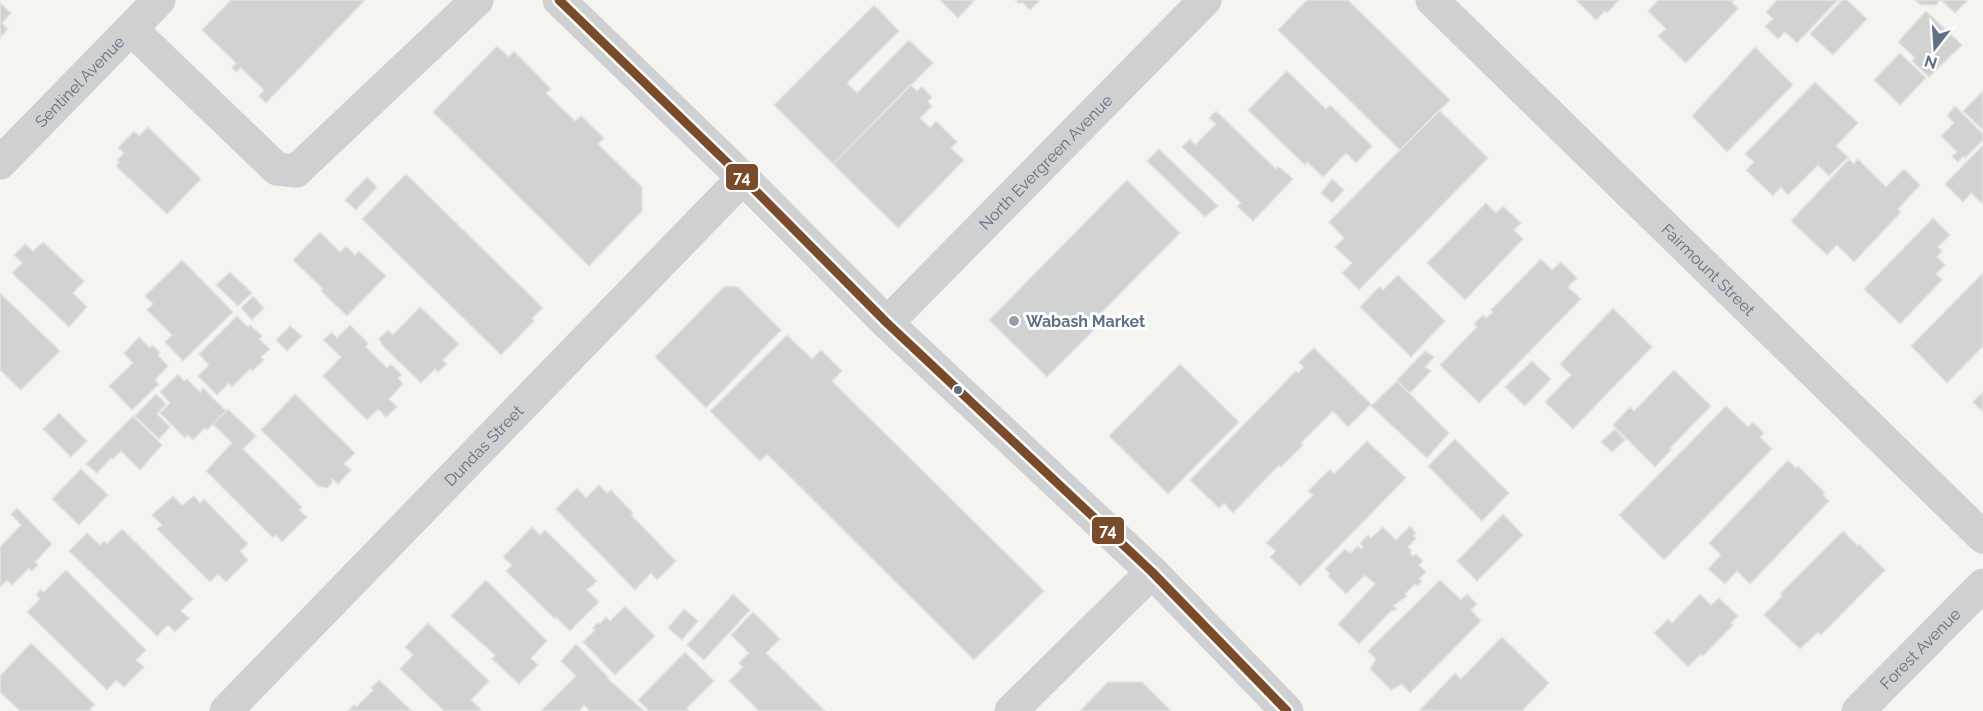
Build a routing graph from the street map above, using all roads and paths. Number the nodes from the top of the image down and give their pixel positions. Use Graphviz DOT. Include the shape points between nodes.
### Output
graph roads {
  1 [pos="159,0"];
  2 [pos="477,0"];
  3 [pos="559,0"];
  4 [pos="1205,0"];
  5 [pos="1432,0"];
  6 [pos="130,29"];
  7 [pos="0,163"];
  8 [pos="743,178"];
  9 [pos="887,322"];
  10 [pos="1983,537"];
  11 [pos="1152,572"];
  12 [pos="1983,585"];
  13 [pos="226,711"];
  14 [pos="1011,711"];
  15 [pos="1287,711"];
  16 [pos="1858,711"];
  1 -- 6 [label="street, Sentinel Avenue"];
  2 -- 6 [label="street" via="297,171 277,169"];
  3 -- 8 [label="street"];
  4 -- 9 [label="street, North Evergreen Avenue"];
  5 -- 10 [label="street, Fairmount Street"];
  6 -- 7 [label="street, Sentinel Avenue"];
  8 -- 9 [label="street"];
  8 -- 13 [label="street, Dundas Street"];
  9 -- 11 [label="street"];
  11 -- 14 [label="street"];
  11 -- 15 [label="street"];
  12 -- 16 [label="street, Forest Avenue"];
}
